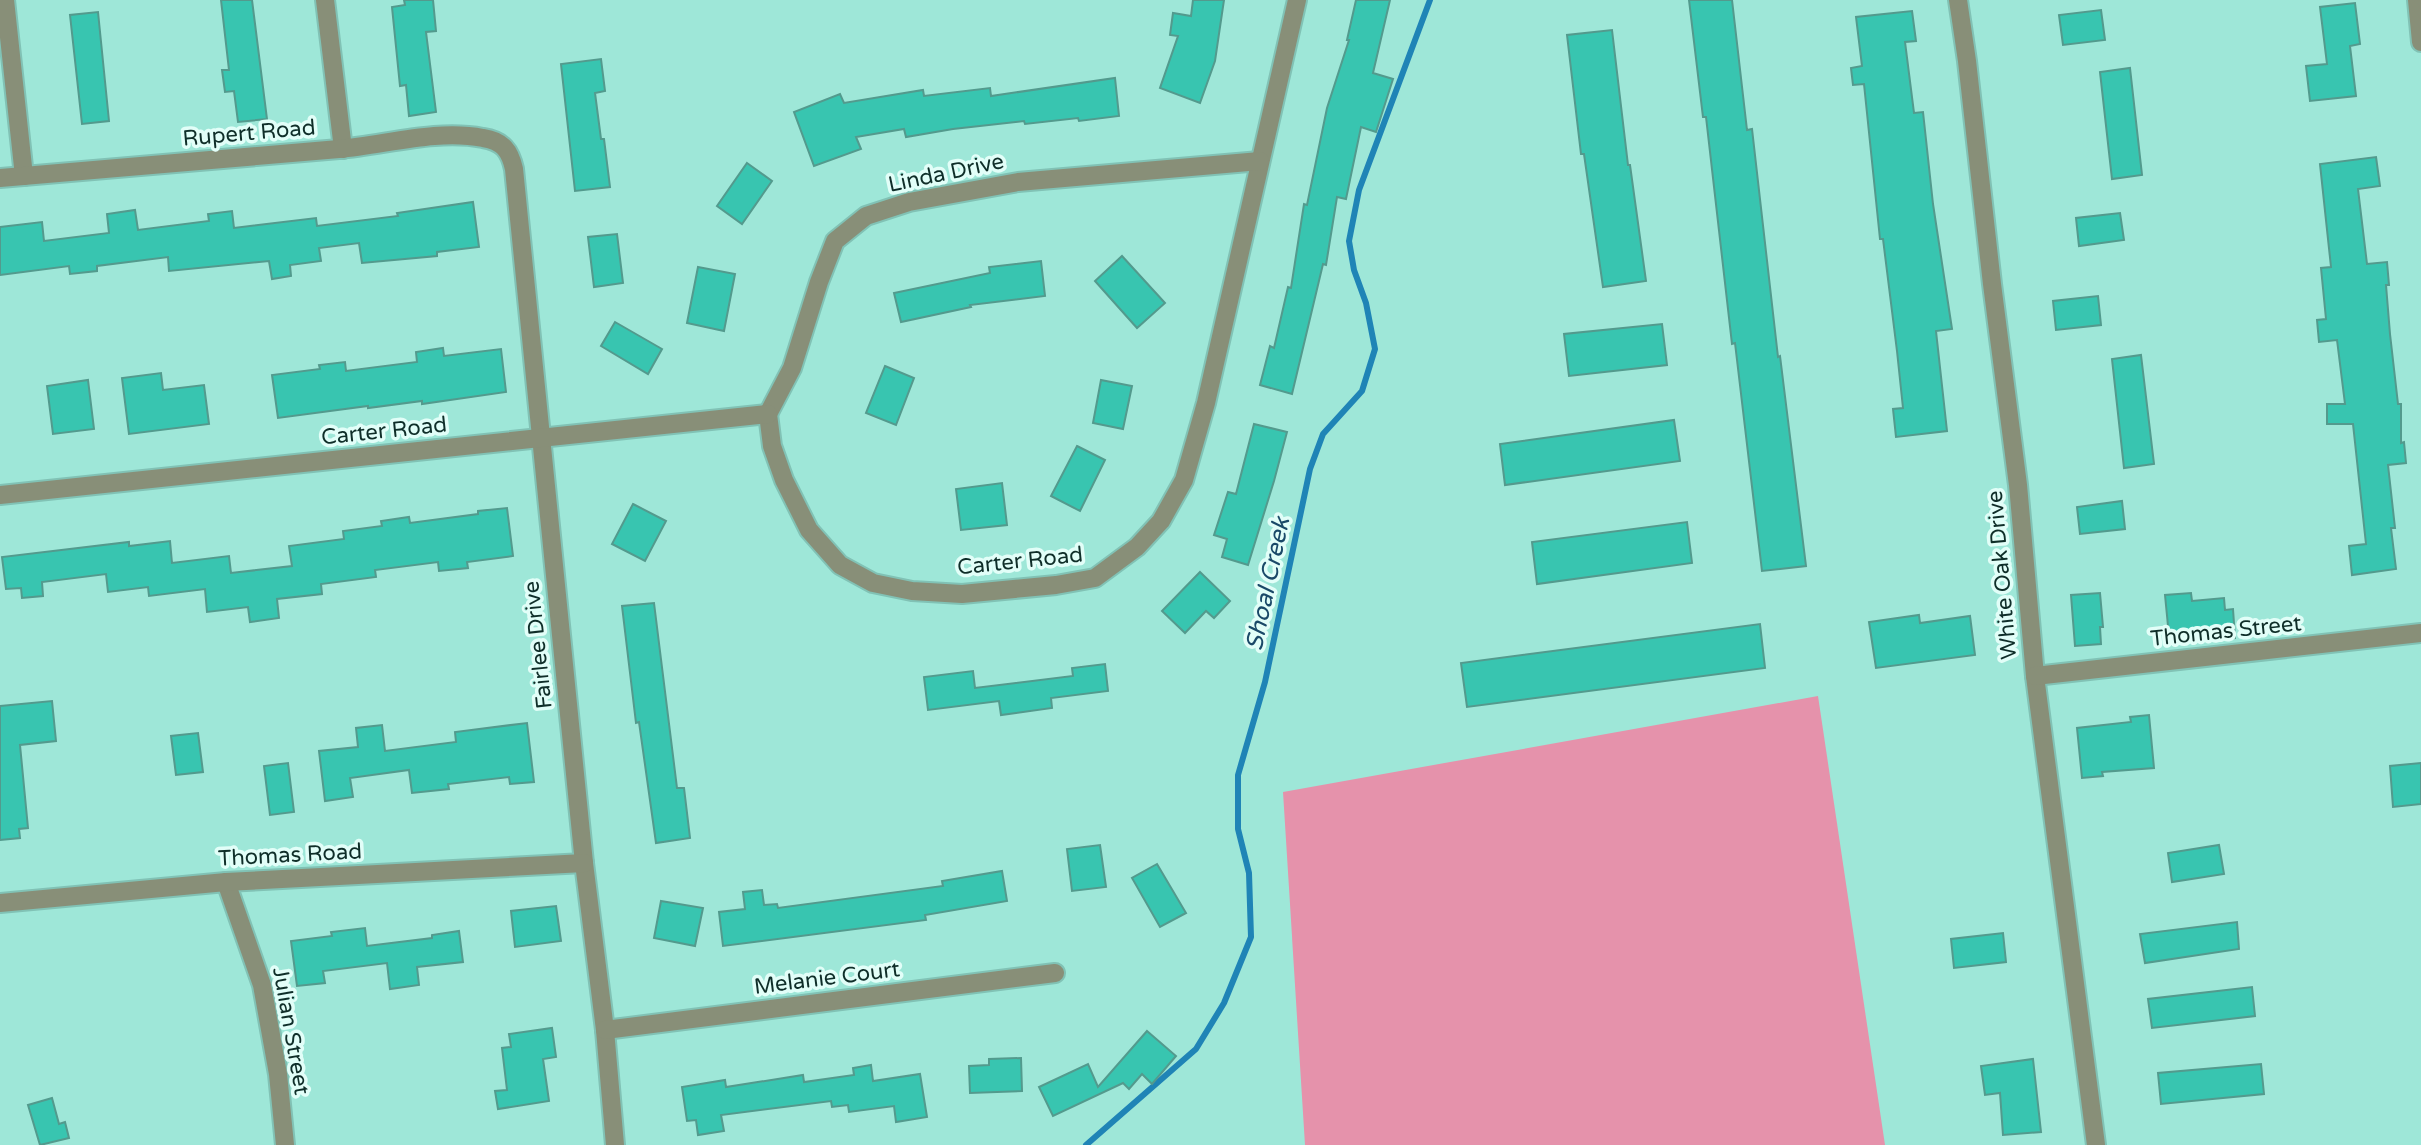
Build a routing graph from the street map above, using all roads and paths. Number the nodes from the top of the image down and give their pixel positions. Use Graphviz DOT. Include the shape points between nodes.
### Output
graph roads {
  1 [pos="5,0"];
  2 [pos="325,0"];
  3 [pos="1297,0"];
  4 [pos="1958,0"];
  5 [pos="2417,0"];
  6 [pos="2421,42"];
  7 [pos="501,143"];
  8 [pos="343,149"];
  9 [pos="1260,161"];
  10 [pos="24,176"];
  11 [pos="0,178"];
  12 [pos="768,414"];
  13 [pos="542,439"];
  14 [pos="0,495"];
  15 [pos="2421,633"];
  16 [pos="2035,676"];
  17 [pos="584,863"];
  18 [pos="226,882"];
  19 [pos="0,903"];
  20 [pos="1055,973"];
  21 [pos="605,1030"];
  22 [pos="285,1145"];
  23 [pos="615,1145"];
  24 [pos="2096,1145"];
  1 -- 10 [label="street"];
  2 -- 8 [label="street"];
  3 -- 9 [label="street, Carter Road"];
  4 -- 16 [label="street, White Oak Drive" via="2018,485"];
  5 -- 6 [label="street"];
  7 -- 8 [label="street, Rupert Road" via="455,135"];
  7 -- 13 [label="street, Fairlee Drive" via="514,169"];
  8 -- 10 [label="street, Rupert Road"];
  9 -- 12 [label="street, Linda Drive" via="1018,182 909,202 866,216 835,241 792,368"];
  9 -- 12 [label="street, Carter Road" via="1184,480 1161,521 1095,578 962,594 873,583 840,565 809,530 784,480"];
  10 -- 11 [label="street, Rupert Road"];
  12 -- 13 [label="street, Carter Road"];
  13 -- 14 [label="street, Carter Road"];
  13 -- 17 [label="street, Fairlee Drive"];
  15 -- 16 [label="street, Thomas Street"];
  16 -- 24 [label="street, White Oak Drive"];
  17 -- 18 [label="street, Thomas Road"];
  17 -- 21 [label="street, Fairlee Drive"];
  18 -- 19 [label="street, Thomas Road"];
  18 -- 22 [label="street, Julian Street" via="262,985"];
  20 -- 21 [label="street, Melanie Court"];
  21 -- 23 [label="street, Fairlee Drive"];
}
